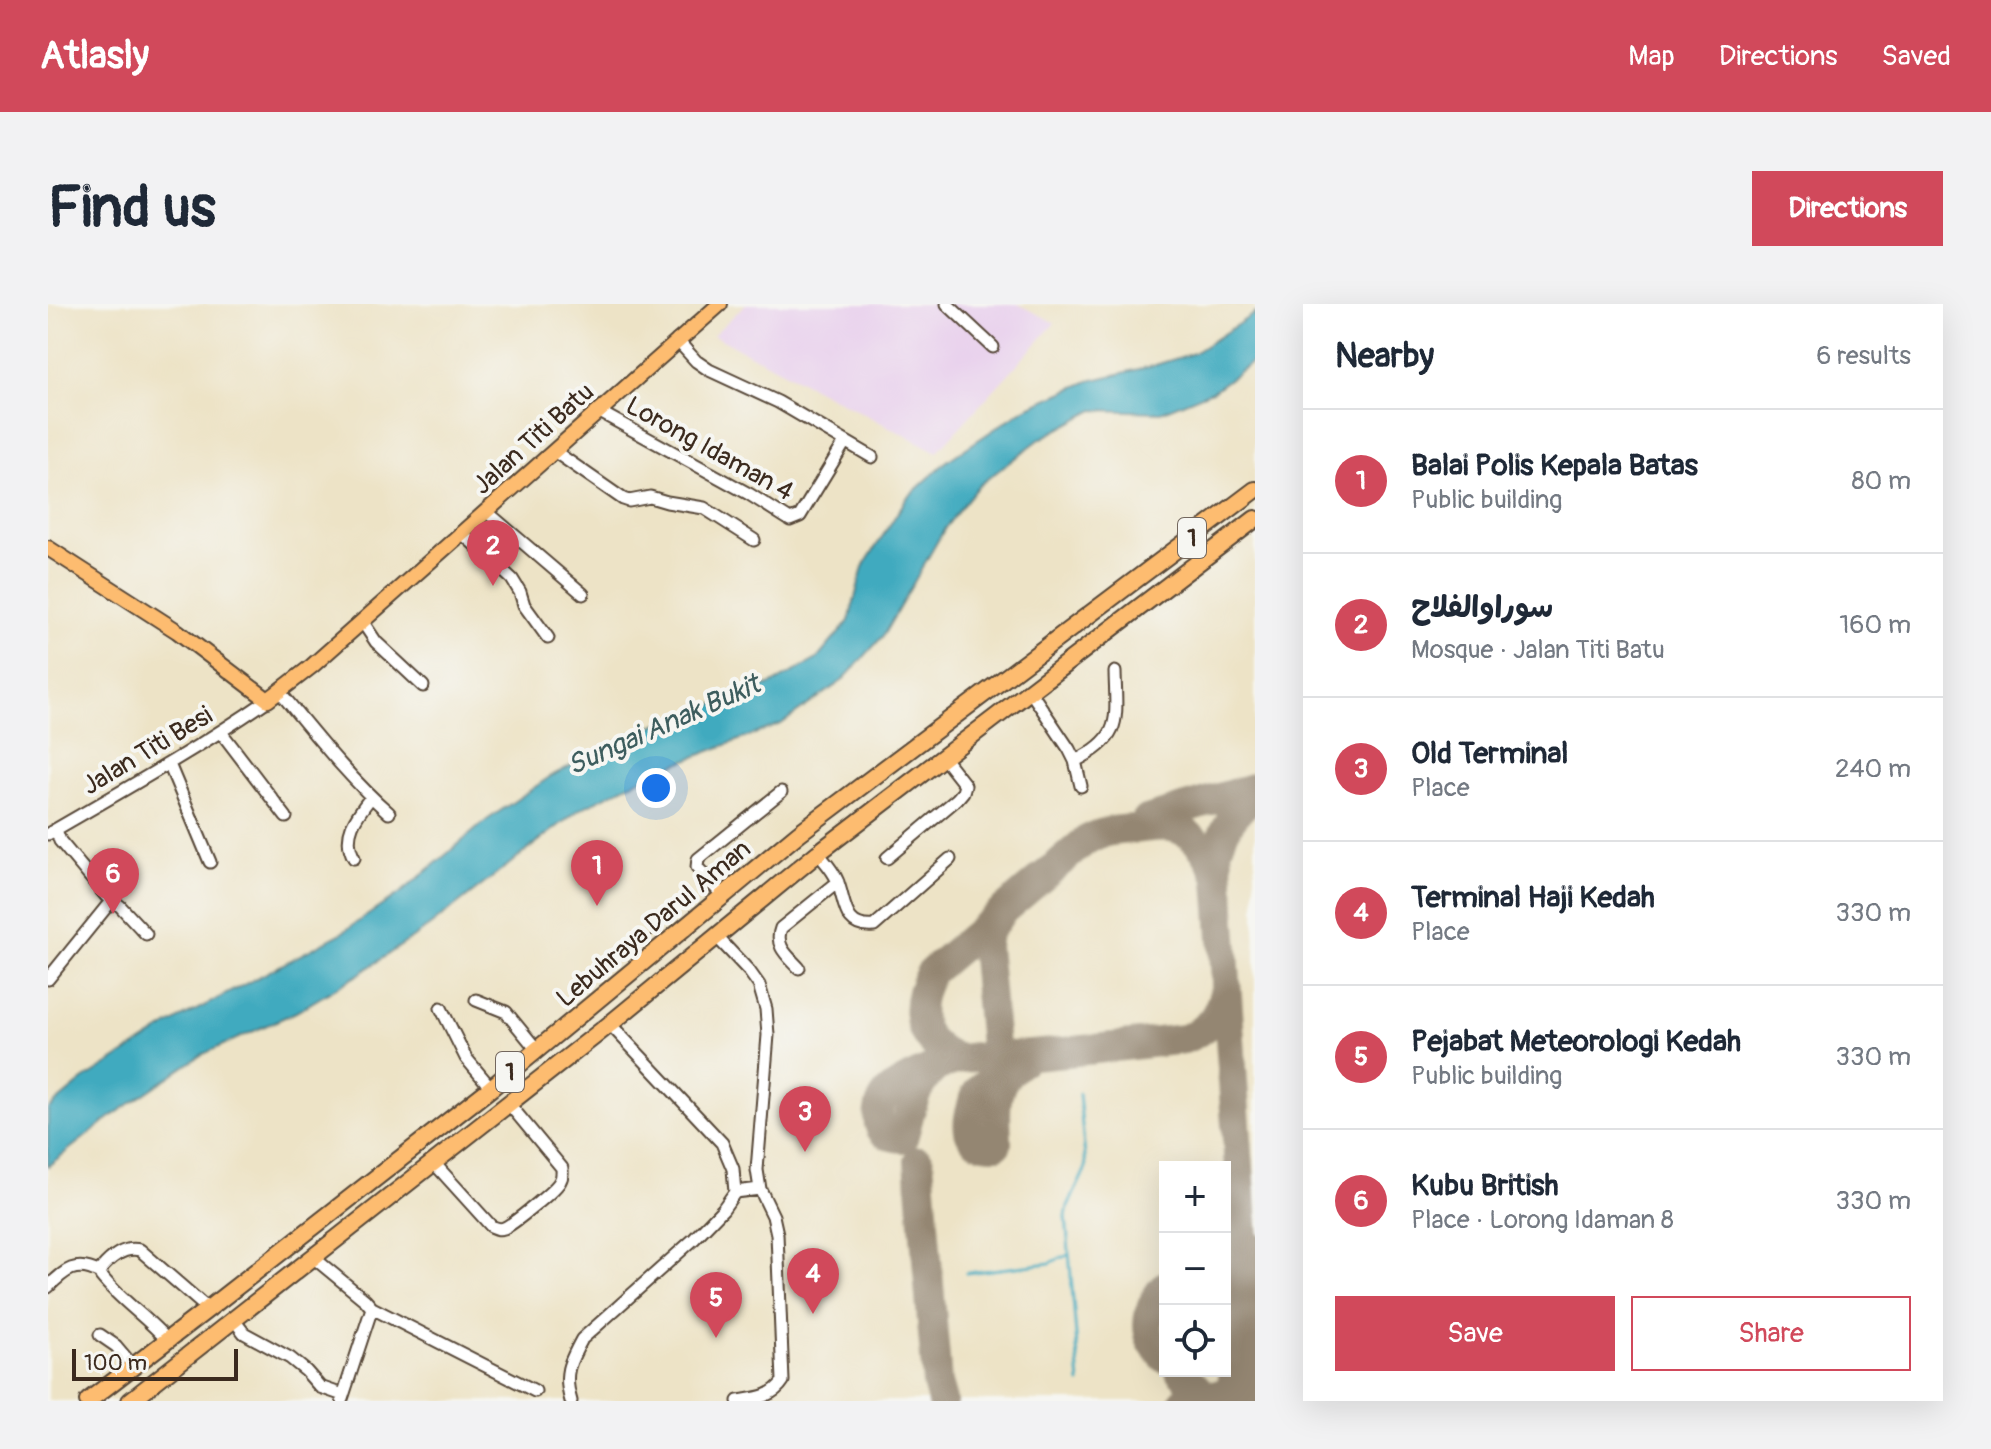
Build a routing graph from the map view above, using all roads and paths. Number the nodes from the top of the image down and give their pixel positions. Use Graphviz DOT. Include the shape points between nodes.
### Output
graph roads {
  1 [pos="720,304"];
  2 [pos="947,304"];
  3 [pos="677,340"];
  4 [pos="993,347"];
  5 [pos="598,411"];
  6 [pos="845,442"];
  7 [pos="554,451"];
  8 [pos="872,457"];
  9 [pos="1255,490"];
  10 [pos="487,512"];
  11 [pos="1255,519"];
  12 [pos="463,534"];
  13 [pos="754,540"];
  14 [pos="48,548"];
  15 [pos="583,594"];
  16 [pos="362,621"];
  17 [pos="548,638"];
  18 [pos="1015,672"];
  19 [pos="1115,672"];
  20 [pos="423,686"];
  21 [pos="1030,691"];
  22 [pos="274,696"];
  23 [pos="221,732"];
  24 [pos="943,757"];
  25 [pos="1075,761"];
  26 [pos="169,764"];
  27 [pos="1081,786"];
  28 [pos="781,792"];
  29 [pos="371,797"];
  30 [pos="389,813"];
  31 [pos="286,817"];
  32 [pos="52,832"];
  33 [pos="799,833"];
  34 [pos="818,853"];
  35 [pos="354,858"];
  36 [pos="887,858"];
  37 [pos="950,859"];
  38 [pos="210,862"];
  39 [pos="838,882"];
  40 [pos="723,896"];
  41 [pos="112,900"];
  42 [pos="670,912"];
  43 [pos="146,934"];
  44 [pos="716,936"];
  45 [pos="634,951"];
  46 [pos="799,968"];
  47 [pos="48,979"];
  48 [pos="476,1000"];
  49 [pos="441,1008"];
  50 [pos="610,1024"];
  51 [pos="537,1050"];
  52 [pos="491,1088"];
  53 [pos="509,1104"];
  54 [pos="434,1163"];
  55 [pos="760,1189"];
  56 [pos="735,1192"];
  57 [pos="314,1258"];
  58 [pos="100,1271"];
  59 [pos="48,1287"];
  60 [pos="372,1308"];
  61 [pos="208,1309"];
  62 [pos="234,1320"];
  63 [pos="100,1335"];
  64 [pos="167,1340"];
  65 [pos="133,1366"];
  66 [pos="535,1391"];
  67 [pos="140,1398"];
  68 [pos="342,1398"];
  69 [pos="88,1401"];
  70 [pos="571,1401"];
  71 [pos="738,1401"];
  1 -- 3 [label="main road, Jalan Titi Batu"];
  2 -- 4 [label="street"];
  3 -- 5 [label="main road, Jalan Titi Batu"];
  3 -- 6 [label="street" via="709,370 778,402"];
  5 -- 6 [label="street, Lorong Idaman 4" via="790,520 800,516"];
  5 -- 7 [label="main road, Jalan Titi Batu"];
  6 -- 8 [label="street"];
  7 -- 10 [label="main road, Jalan Titi Batu"];
  7 -- 13 [label="street" via="623,499 650,497 704,508"];
  9 -- 18 [label="highway, Lebuhraya Darul Aman / 1"];
  10 -- 12 [label="main road, Jalan Titi Batu"];
  10 -- 15 [label="street"];
  11 -- 21 [label="highway, Lebuhraya Darul Aman / 1"];
  12 -- 16 [label="main road, Jalan Titi Batu"];
  12 -- 17 [label="street" via="512,579"];
  14 -- 22 [label="main road"];
  16 -- 20 [label="street" via="376,642"];
  16 -- 22 [label="main road, Jalan Titi Batu"];
  18 -- 21 [label="highway"];
  18 -- 33 [label="highway, Lebuhraya Darul Aman / 1"];
  19 -- 25 [label="street" via="1116,719 1111,733"];
  21 -- 24 [label="highway, Lebuhraya Darul Aman / 1"];
  21 -- 25 [label="street"];
  22 -- 23 [label="street, Jalan Titi Besi"];
  22 -- 29 [label="street"];
  23 -- 26 [label="street, Jalan Titi Besi"];
  23 -- 31 [label="street"];
  24 -- 34 [label="highway, Lebuhraya Darul Aman / 1"];
  24 -- 36 [label="street" via="965,785 963,792"];
  25 -- 27 [label="street"];
  26 -- 32 [label="street, Jalan Titi Besi"];
  26 -- 38 [label="street"];
  28 -- 40 [label="street" via="698,859 697,867"];
  29 -- 30 [label="street"];
  29 -- 35 [label="street" via="356,815 350,834"];
  32 -- 41 [label="street"];
  33 -- 34 [label="highway"];
  33 -- 40 [label="highway, Lebuhraya Darul Aman / 1"];
  34 -- 39 [label="street"];
  34 -- 44 [label="highway, Lebuhraya Darul Aman / 1"];
  37 -- 39 [label="street" via="874,926 855,923"];
  39 -- 46 [label="street" via="781,928 778,943"];
  40 -- 51 [label="highway, Lebuhraya Darul Aman / 1"];
  41 -- 43 [label="street"];
  41 -- 47 [label="street"];
  42 -- 45 [label="path"];
  44 -- 50 [label="highway, Lebuhraya Darul Aman / 1"];
  44 -- 55 [label="street" via="759,985 766,1009"];
  48 -- 51 [label="street" via="506,1012"];
  49 -- 52 [label="street" via="466,1058"];
  50 -- 53 [label="highway, Lebuhraya Darul Aman / 1"];
  50 -- 56 [label="street" via="722,1143"];
  51 -- 52 [label="highway, Lebuhraya Darul Aman / 1"];
  52 -- 61 [label="highway, Lebuhraya Darul Aman / 1"];
  53 -- 54 [label="highway, Lebuhraya Darul Aman / 1"];
  53 -- 54 [label="street" via="562,1168 558,1186 518,1219 504,1228 491,1226"];
  54 -- 57 [label="highway, Lebuhraya Darul Aman / 1"];
  55 -- 56 [label="street"];
  55 -- 71 [label="street" via="777,1234 783,1381 766,1396"];
  56 -- 70 [label="street" via="694,1239 582,1339 565,1383"];
  57 -- 60 [label="street"];
  57 -- 62 [label="highway, Lebuhraya Darul Aman / 1"];
  58 -- 59 [label="street" via="71,1268"];
  58 -- 61 [label="street" via="110,1258 128,1249 140,1250"];
  58 -- 64 [label="street"];
  60 -- 66 [label="street"];
  60 -- 68 [label="street"];
  61 -- 64 [label="highway, Lebuhraya Darul Aman / 1"];
  62 -- 67 [label="highway, Lebuhraya Darul Aman / 1"];
  62 -- 68 [label="street" via="244,1333 290,1358 320,1387"];
  63 -- 65 [label="street"];
  64 -- 65 [label="highway, Lebuhraya Darul Aman / 1"];
  65 -- 69 [label="highway, Lebuhraya Darul Aman / 1"];
}
